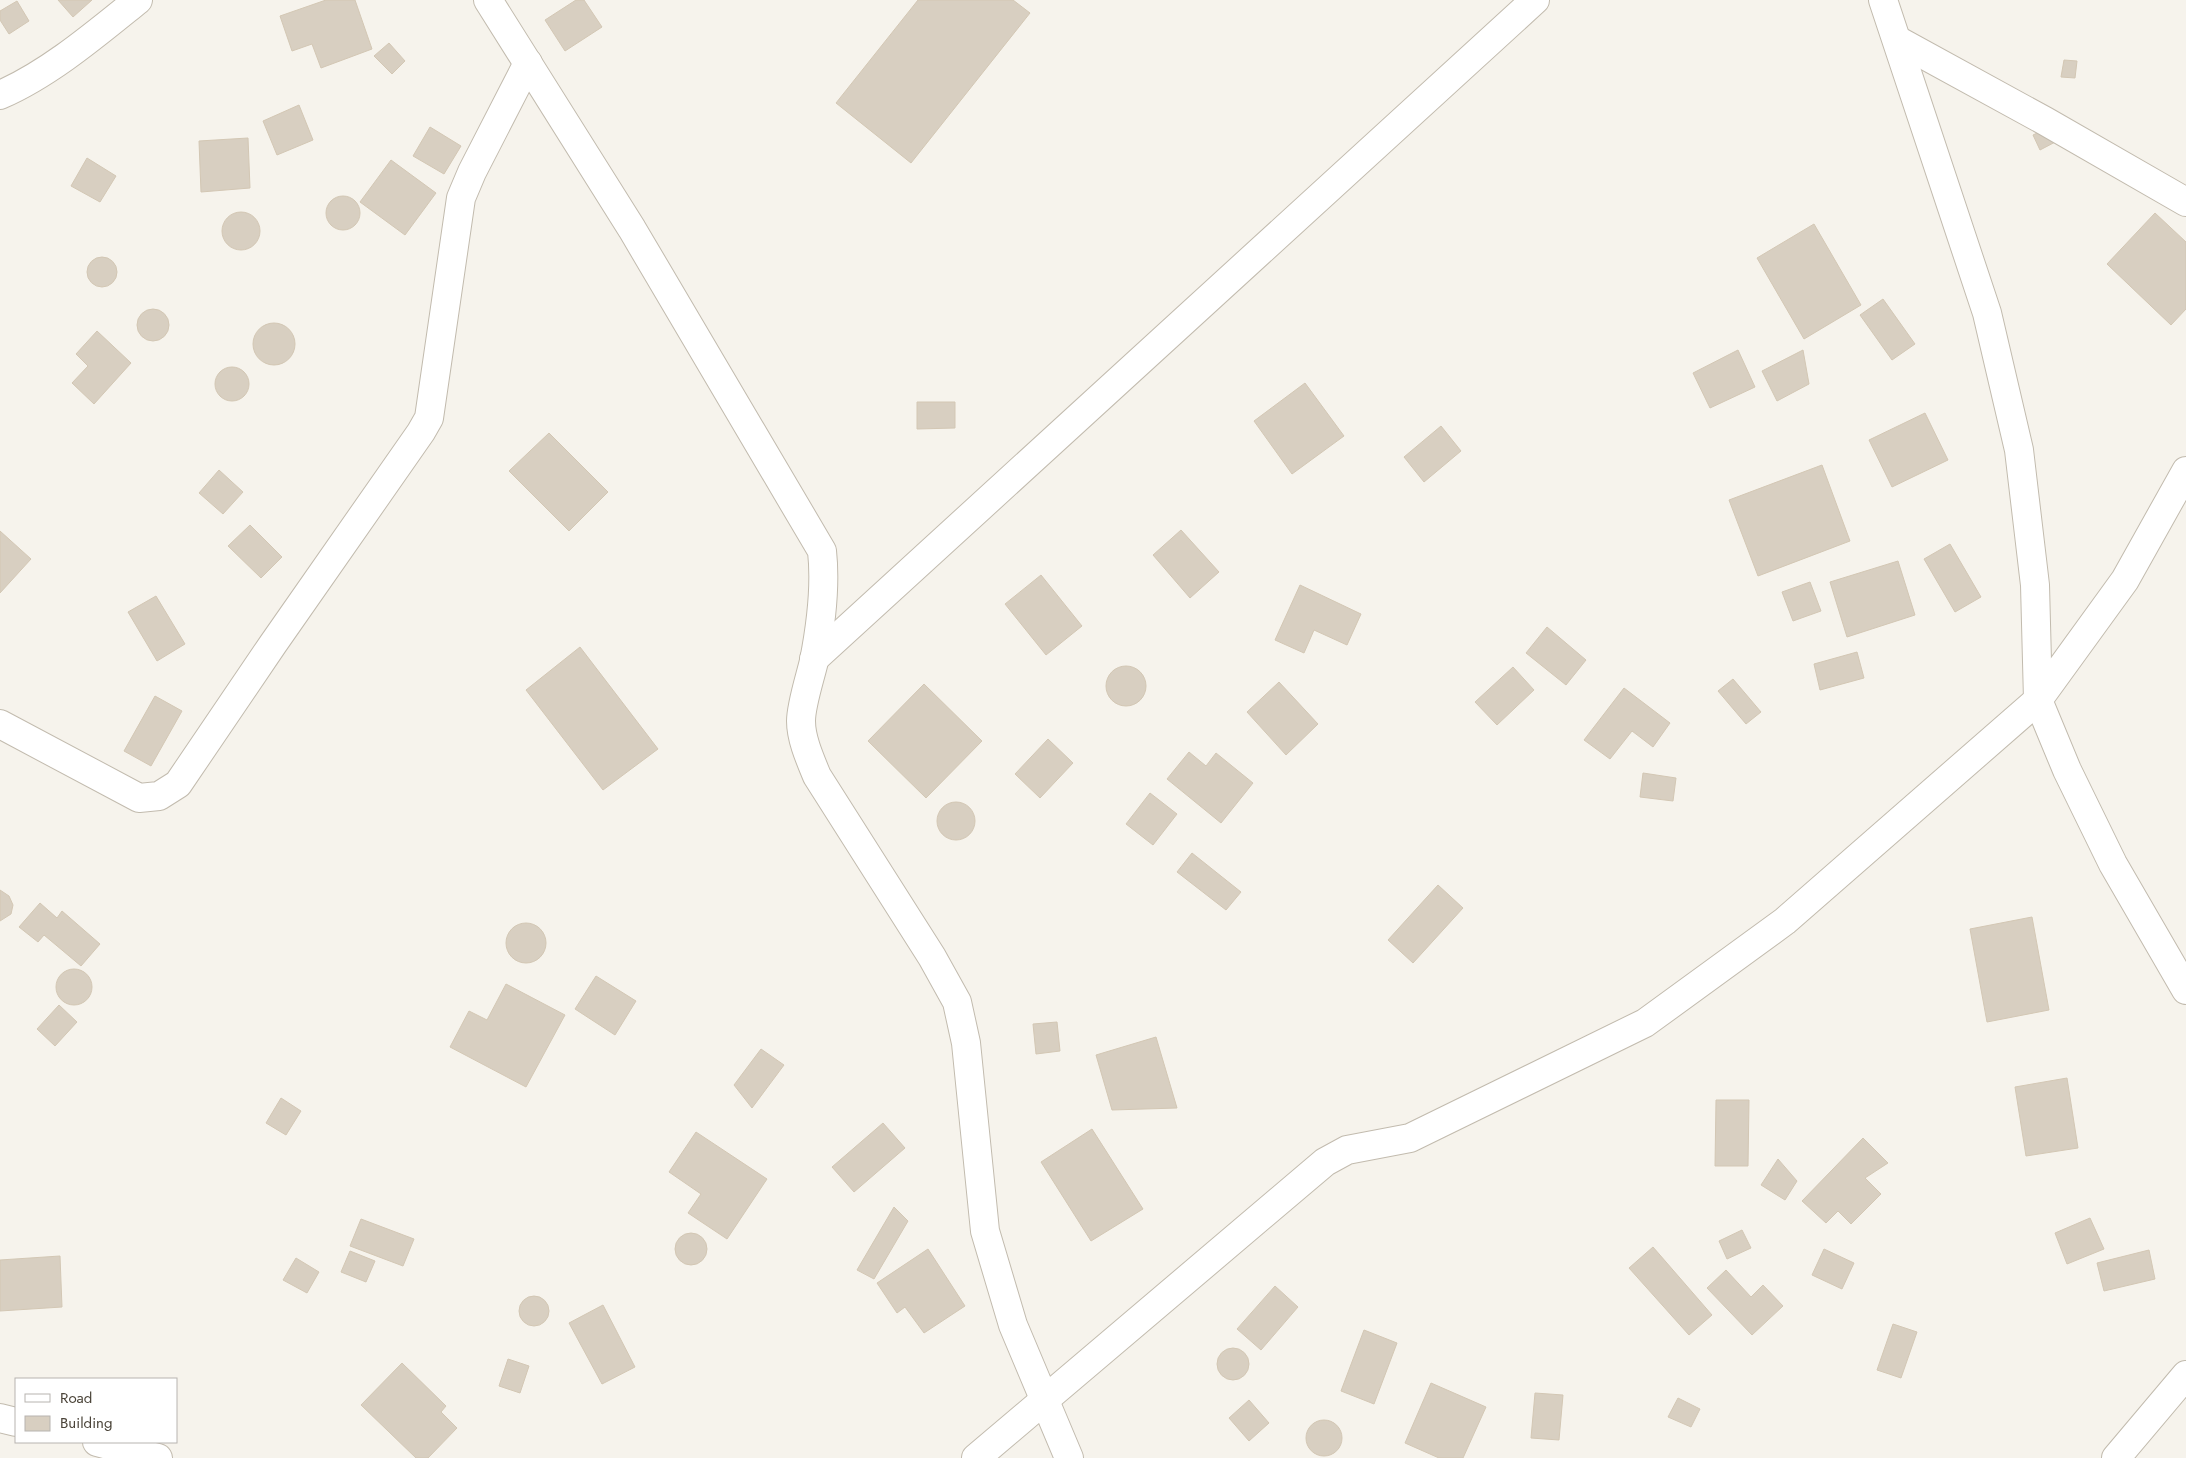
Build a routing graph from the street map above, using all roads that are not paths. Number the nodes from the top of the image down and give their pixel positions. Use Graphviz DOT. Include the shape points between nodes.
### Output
graph roads {
  1 [pos="138,0"];
  2 [pos="488,0"];
  3 [pos="1535,0"];
  4 [pos="1883,0"];
  5 [pos="1897,40"];
  6 [pos="528,63"];
  7 [pos="2,92"];
  8 [pos="2186,202"];
  9 [pos="2186,471"];
  10 [pos="814,659"];
  11 [pos="2038,700"];
  12 [pos="0,724"];
  13 [pos="2186,990"];
  14 [pos="2186,1375"];
  15 [pos="1044,1402"];
  16 [pos="0,1418"];
  17 [pos="15,1422"];
  18 [pos="101,1443"];
  19 [pos="158,1458"];
  20 [pos="976,1458"];
  21 [pos="1069,1458"];
  22 [pos="2116,1458"];
  1 -- 7 [label="street" via="81,45"];
  2 -- 6 [label="street"];
  3 -- 10 [label="street"];
  4 -- 5 [label="street"];
  5 -- 8 [label="street"];
  5 -- 11 [label="street" via="1987,313 2019,450 2035,585"];
  6 -- 10 [label="street" via="632,229 822,551 824,576"];
  6 -- 12 [label="street" via="461,198 429,418 178,784 159,796 139,798"];
  9 -- 11 [label="street" via="2125,580"];
  10 -- 15 [label="street" via="801,721 817,776 957,1002 966,1043 985,1231 1013,1325"];
  11 -- 13 [label="street" via="2067,770 2114,864"];
  11 -- 15 [label="street" via="1785,921 1653,1017 1410,1138 1347,1150 1325,1162"];
  14 -- 22 [label="street"];
  15 -- 20 [label="street"];
  15 -- 21 [label="street"];
  16 -- 17 [label="street"];
  18 -- 19 [label="street"];
}
